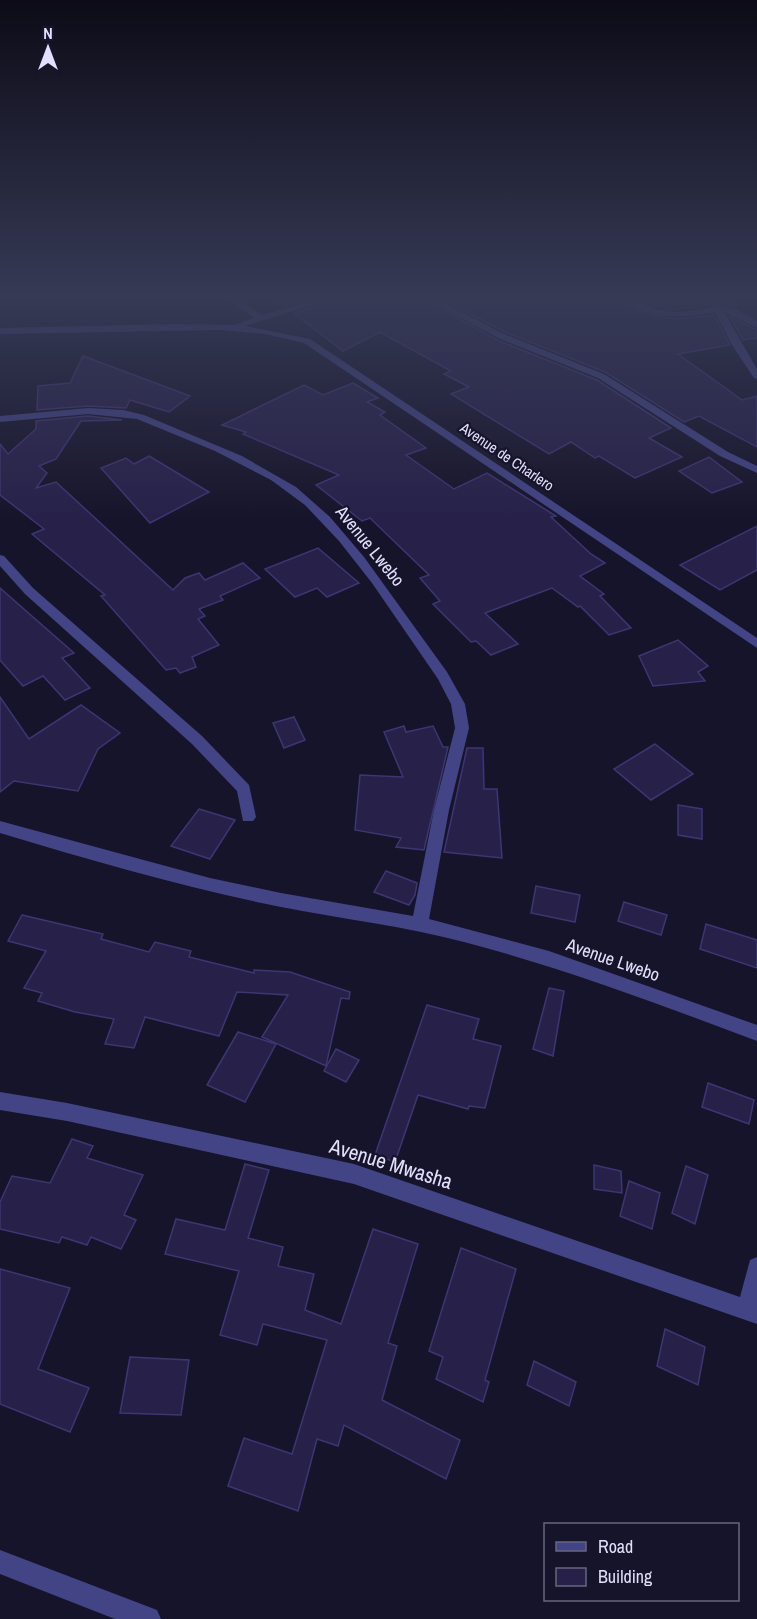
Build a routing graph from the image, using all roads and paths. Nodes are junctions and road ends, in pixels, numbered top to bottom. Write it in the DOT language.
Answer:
graph roads {
  1 [pos="353,371"];
  2 [pos="587,371"];
  3 [pos="0,419"];
  4 [pos="757,470"];
  5 [pos="0,559"];
  6 [pos="757,644"];
  7 [pos="248,817"];
  8 [pos="0,827"];
  9 [pos="420,924"];
  10 [pos="757,1033"];
  11 [pos="0,1101"];
  12 [pos="757,1267"];
  13 [pos="752,1311"];
  14 [pos="0,1562"];
  15 [pos="148,1619"];
  1 -- 6 [label="street, Avenue de Charlero"];
  2 -- 4 [label="street"];
  3 -- 9 [label="street, Avenue Lwebo"];
  5 -- 7 [label="street"];
  8 -- 9 [label="street, Avenue Lwebo"];
  9 -- 10 [label="street, Avenue Lwebo"];
  11 -- 13 [label="street, Avenue Mwasha"];
  12 -- 13 [label="street"];
  14 -- 15 [label="street"];
}
